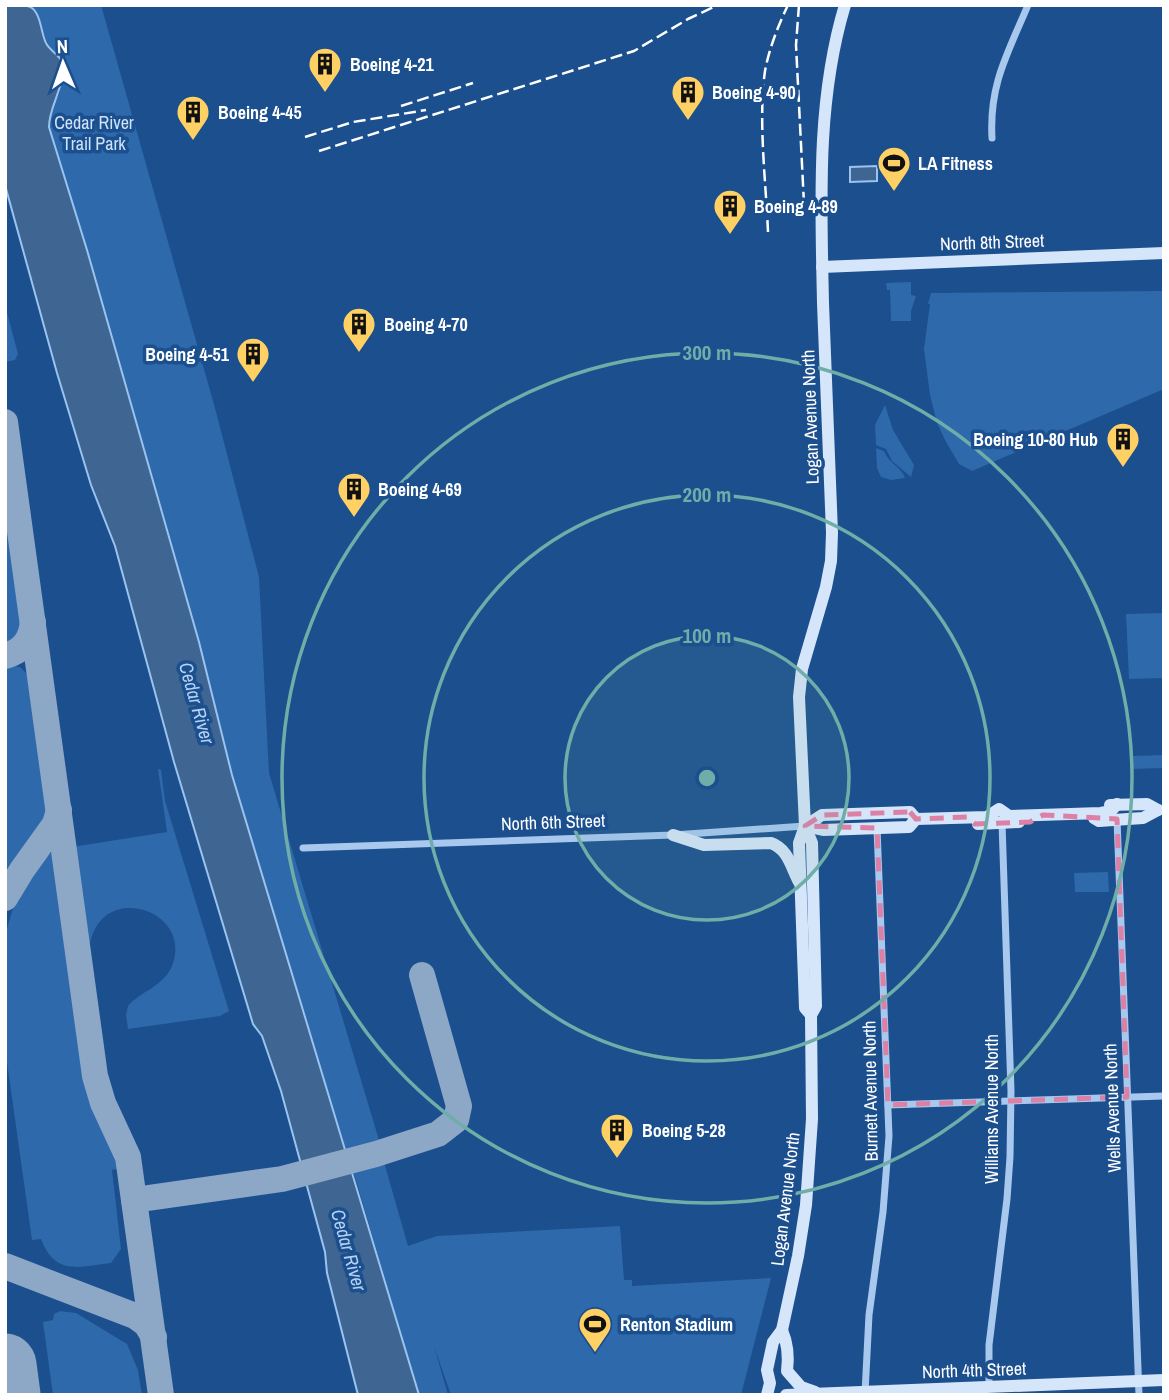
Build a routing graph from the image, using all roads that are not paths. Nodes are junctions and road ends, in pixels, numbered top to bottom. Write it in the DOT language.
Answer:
graph roads {
  1 [pos="845,5"];
  2 [pos="1028,5"];
  3 [pos="992,138"];
  4 [pos="1164,253"];
  5 [pos="822,267"];
  6 [pos="1161,810"];
  7 [pos="1088,813"];
  8 [pos="1042,815"];
  9 [pos="967,817"];
  10 [pos="916,819"];
  11 [pos="1117,819"];
  12 [pos="1002,823"];
  13 [pos="805,826"];
  14 [pos="877,828"];
  15 [pos="673,835"];
  16 [pos="303,848"];
  17 [pos="801,887"];
  18 [pos="811,1014"];
  19 [pos="1164,1096"];
  20 [pos="1127,1097"];
  21 [pos="1010,1102"];
  22 [pos="888,1105"];
  23 [pos="785,1337"];
  24 [pos="1164,1380"];
  25 [pos="1138,1388"];
  26 [pos="769,1389"];
  27 [pos="989,1391"];
  28 [pos="865,1393"];
  29 [pos="819,1394"];
  30 [pos="786,1395"];
  1 -- 5 [label="main road, Logan Avenue North"];
  2 -- 3 [label="street"];
  4 -- 5 [label="main road, North 8th Street"];
  5 -- 13 [label="main road, Logan Avenue North"];
  6 -- 7 [label="main road, North 6th Street"];
  6 -- 11 [label="main road, North 6th Street"];
  7 -- 8 [label="main road, North 6th Street"];
  7 -- 11 [label="main road, North 6th Street"];
  8 -- 9 [label="main road, North 6th Street"];
  8 -- 12 [label="main road, North 6th Street"];
  9 -- 10 [label="main road, North 6th Street"];
  9 -- 12 [label="main road, North 6th Street"];
  10 -- 13 [label="main road, North 6th Street"];
  10 -- 14 [label="main road, North 6th Street"];
  11 -- 20 [label="street, Wells Avenue North"];
  12 -- 21 [label="street, Williams Avenue North"];
  13 -- 14 [label="main road, North 6th Street"];
  13 -- 15 [label="street, North 6th Street"];
  13 -- 17 [label="main road, Logan Avenue North"];
  13 -- 18 [label="main road, Logan Avenue North"];
  14 -- 22 [label="street, Burnett Avenue North"];
  15 -- 16 [label="street, North 6th Street"];
  15 -- 17 [label="main road"];
  17 -- 18 [label="main road, Logan Avenue North"];
  18 -- 23 [label="main road, Logan Avenue North"];
  19 -- 20 [label="street"];
  20 -- 21 [label="street"];
  20 -- 25 [label="street, Wells Avenue North"];
  21 -- 22 [label="street"];
  21 -- 27 [label="street, Williams Avenue North"];
  22 -- 28 [label="street, Burnett Avenue North"];
  23 -- 26 [label="main road, Logan Avenue North"];
  23 -- 29 [label="main road"];
  24 -- 25 [label="main road, North 4th Street"];
  25 -- 27 [label="main road, North 4th Street"];
  27 -- 28 [label="main road, North 4th Street"];
  28 -- 29 [label="main road, North 4th Street"];
  29 -- 30 [label="main road, North 4th Street"];
}
